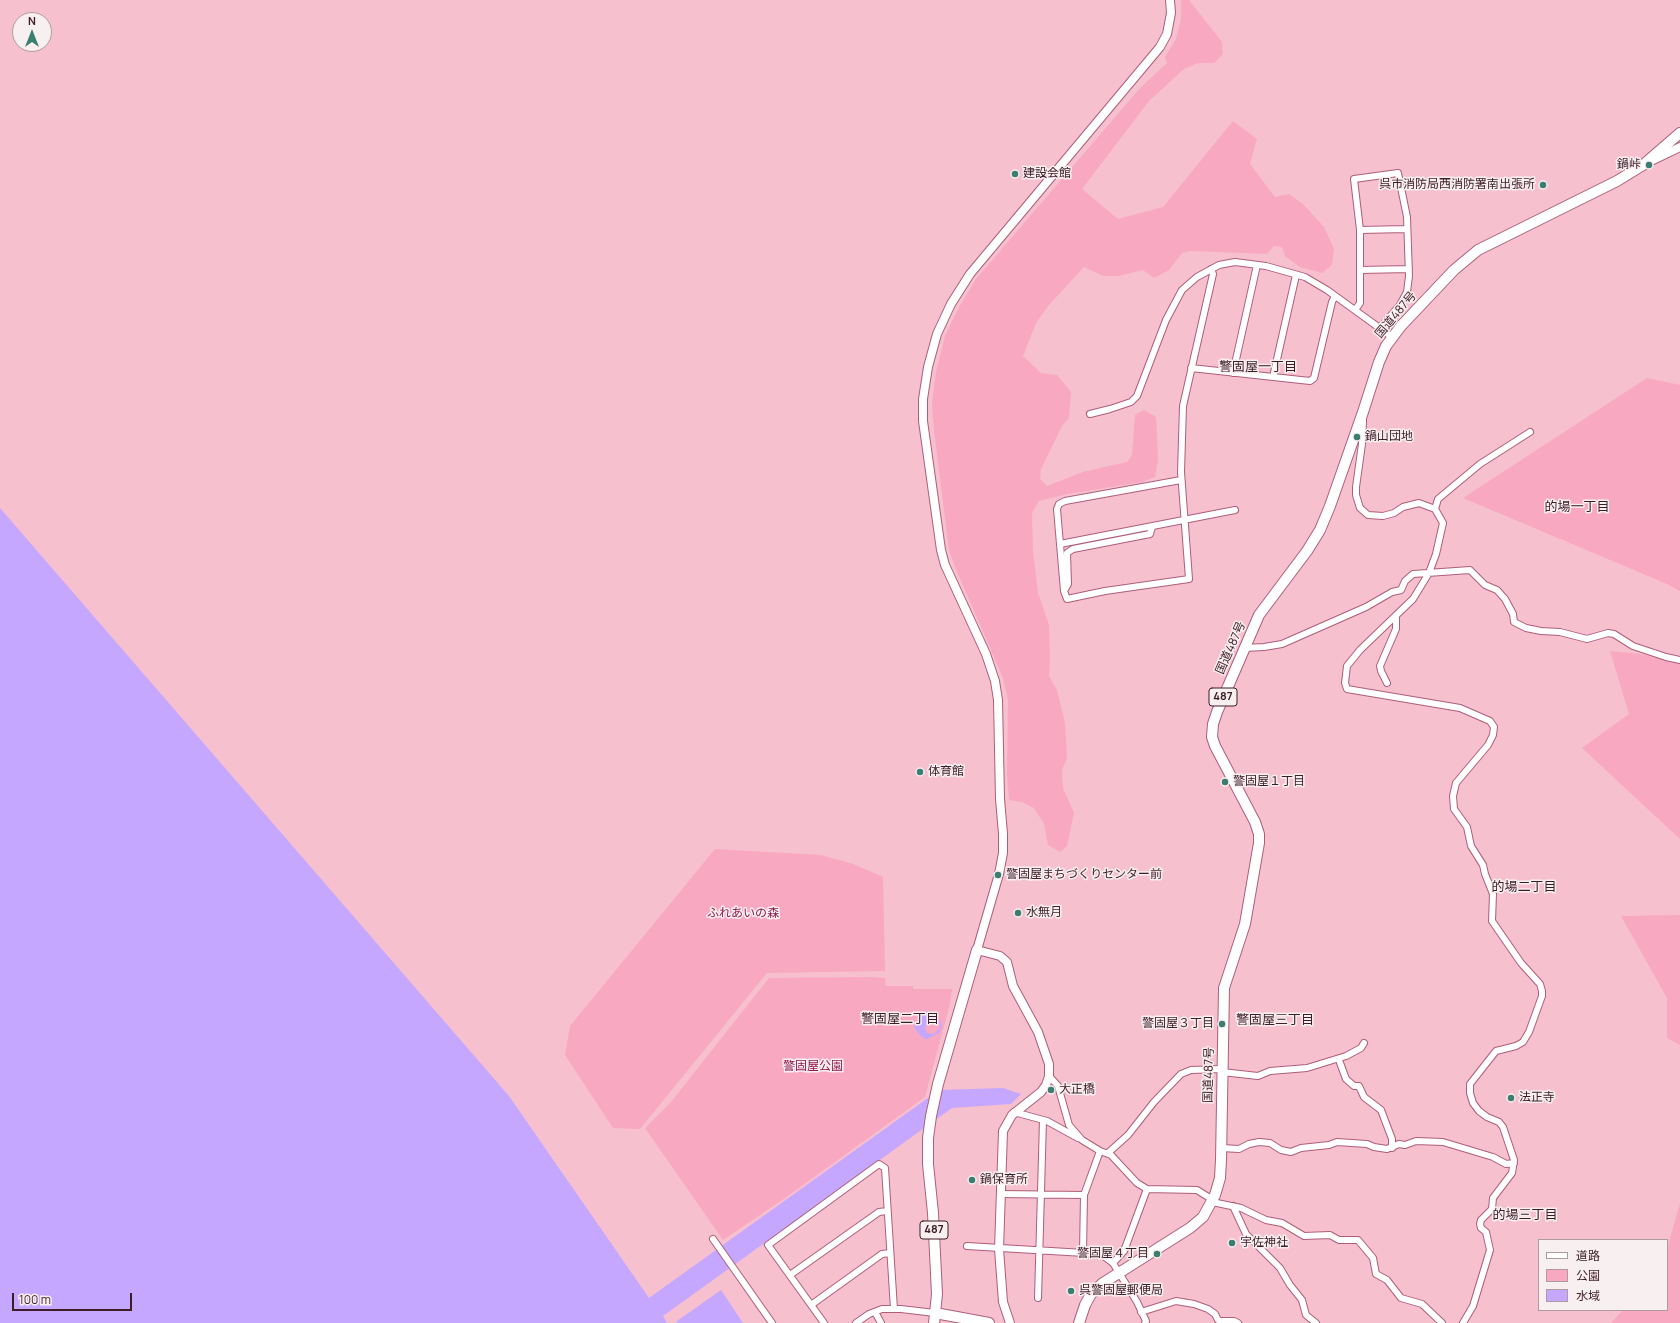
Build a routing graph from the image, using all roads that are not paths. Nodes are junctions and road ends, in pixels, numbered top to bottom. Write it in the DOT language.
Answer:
graph roads {
  1 [pos="1170,0"];
  2 [pos="1680,133"];
  3 [pos="1680,147"];
  4 [pos="1643,165"];
  5 [pos="1407,229"];
  6 [pos="1360,230"];
  7 [pos="1257,265"];
  8 [pos="1211,269"];
  9 [pos="1409,269"];
  10 [pos="1360,270"];
  11 [pos="1296,275"];
  12 [pos="1335,296"];
  13 [pos="1354,310"];
  14 [pos="1380,328"];
  15 [pos="1392,337"];
  16 [pos="1191,368"];
  17 [pos="1233,373"];
  18 [pos="1272,377"];
  19 [pos="1363,412"];
  20 [pos="1090,414"];
  21 [pos="1530,432"];
  22 [pos="1182,480"];
  23 [pos="1435,509"];
  24 [pos="1235,510"];
  25 [pos="1184,521"];
  26 [pos="1152,527"];
  27 [pos="1060,544"];
  28 [pos="1429,573"];
  29 [pos="1064,591"];
  30 [pos="1396,617"];
  31 [pos="1244,648"];
  32 [pos="1680,660"];
  33 [pos="1387,683"];
  34 [pos="977,950"];
  35 [pos="1364,1043"];
  36 [pos="1339,1060"];
  37 [pos="1222,1071"];
  38 [pos="1049,1076"];
  39 [pos="1014,1112"];
  40 [pos="1043,1120"];
  41 [pos="1082,1140"];
  42 [pos="1221,1148"];
  43 [pos="1392,1148"];
  44 [pos="1100,1151"];
  45 [pos="1108,1153"];
  46 [pos="1514,1163"];
  47 [pos="1146,1189"];
  48 [pos="1000,1194"];
  49 [pos="1042,1194"];
  50 [pos="1084,1195"];
  51 [pos="1212,1201"];
  52 [pos="1233,1206"];
  53 [pos="888,1211"];
  54 [pos="713,1239"];
  55 [pos="967,1246"];
  56 [pos="999,1249"];
  57 [pos="1040,1251"];
  58 [pos="890,1254"];
  59 [pos="1083,1254"];
  60 [pos="1114,1263"];
  61 [pos="1119,1273"];
  62 [pos="790,1275"];
  63 [pos="1038,1298"];
  64 [pos="811,1305"];
  65 [pos="894,1309"];
  66 [pos="875,1312"];
  67 [pos="1141,1312"];
  68 [pos="935,1318"];
  69 [pos="772,1323"];
  70 [pos="824,1323"];
  71 [pos="856,1323"];
  72 [pos="880,1323"];
  73 [pos="989,1323"];
  74 [pos="1010,1323"];
  75 [pos="1079,1323"];
  76 [pos="1144,1323"];
  77 [pos="1238,1323"];
  78 [pos="1316,1323"];
  79 [pos="1442,1323"];
  80 [pos="1463,1323"];
  1 -- 34 [label="street"];
  2 -- 4 [label="highway, 国道487号 / 487"];
  3 -- 4 [label="street"];
  4 -- 15 [label="highway, 国道487号 / 487"];
  5 -- 6 [label="street"];
  5 -- 6 [label="street"];
  5 -- 9 [label="street"];
  6 -- 10 [label="street"];
  7 -- 8 [label="street"];
  7 -- 11 [label="street"];
  7 -- 17 [label="street"];
  8 -- 16 [label="street"];
  8 -- 20 [label="street"];
  9 -- 10 [label="street"];
  9 -- 14 [label="street"];
  10 -- 13 [label="street"];
  11 -- 12 [label="street"];
  11 -- 18 [label="street"];
  12 -- 13 [label="street"];
  12 -- 18 [label="street"];
  13 -- 14 [label="street"];
  14 -- 15 [label="street"];
  15 -- 19 [label="highway, 国道487号 / 487"];
  16 -- 17 [label="street"];
  16 -- 22 [label="street"];
  17 -- 18 [label="street"];
  19 -- 23 [label="street"];
  19 -- 31 [label="highway, 国道487号 / 487"];
  21 -- 23 [label="street"];
  22 -- 25 [label="street"];
  22 -- 27 [label="street"];
  23 -- 28 [label="street"];
  24 -- 25 [label="street"];
  25 -- 26 [label="street"];
  25 -- 29 [label="street"];
  26 -- 27 [label="street"];
  26 -- 29 [label="street"];
  27 -- 29 [label="street"];
  28 -- 30 [label="street"];
  28 -- 31 [label="street"];
  28 -- 32 [label="street"];
  30 -- 33 [label="street"];
  30 -- 46 [label="street"];
  31 -- 37 [label="highway, 国道487号 / 487"];
  34 -- 38 [label="street"];
  34 -- 68 [label="highway, 487"];
  35 -- 36 [label="street"];
  36 -- 37 [label="street"];
  36 -- 43 [label="street"];
  37 -- 42 [label="highway, 国道487号 / 487"];
  37 -- 45 [label="street"];
  38 -- 39 [label="street"];
  38 -- 41 [label="street"];
  39 -- 40 [label="street"];
  39 -- 48 [label="street"];
  40 -- 41 [label="street"];
  40 -- 49 [label="street"];
  41 -- 44 [label="street"];
  42 -- 43 [label="street"];
  42 -- 51 [label="highway, 国道487号 / 487"];
  43 -- 46 [label="street"];
  44 -- 45 [label="street"];
  44 -- 50 [label="street"];
  45 -- 47 [label="street"];
  46 -- 80 [label="street"];
  47 -- 51 [label="street"];
  47 -- 60 [label="street"];
  48 -- 49 [label="street"];
  48 -- 56 [label="street"];
  49 -- 50 [label="street"];
  49 -- 57 [label="street"];
  50 -- 59 [label="street"];
  51 -- 52 [label="street"];
  51 -- 61 [label="highway, 国道487号 / 487"];
  52 -- 78 [label="street"];
  52 -- 79 [label="street"];
  53 -- 58 [label="street"];
  53 -- 62 [label="street"];
  53 -- 62 [label="street"];
  54 -- 69 [label="street"];
  55 -- 56 [label="street"];
  56 -- 57 [label="street"];
  56 -- 74 [label="street"];
  57 -- 59 [label="street"];
  57 -- 63 [label="street"];
  58 -- 64 [label="street"];
  58 -- 65 [label="street"];
  59 -- 60 [label="street"];
  60 -- 61 [label="street"];
  61 -- 67 [label="street"];
  61 -- 75 [label="highway, 国道487号 / 487"];
  62 -- 64 [label="street"];
  64 -- 70 [label="street"];
  65 -- 66 [label="street"];
  65 -- 68 [label="street"];
  66 -- 71 [label="street"];
  66 -- 72 [label="street"];
  67 -- 76 [label="street"];
  67 -- 77 [label="street"];
  68 -- 73 [label="highway"];
}
